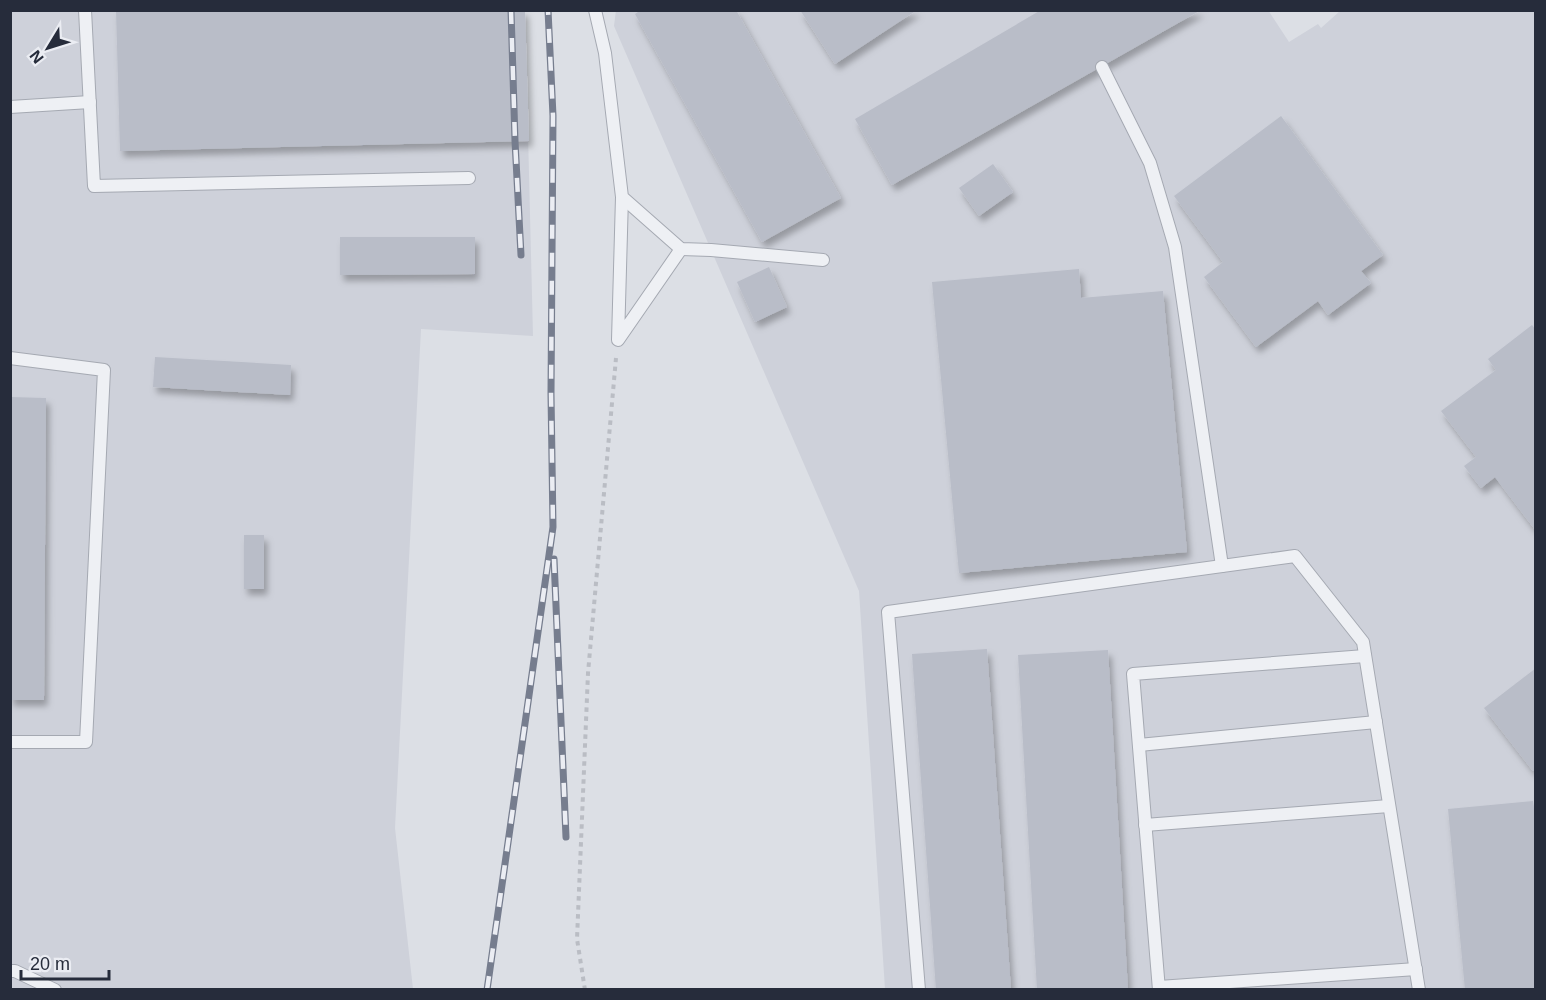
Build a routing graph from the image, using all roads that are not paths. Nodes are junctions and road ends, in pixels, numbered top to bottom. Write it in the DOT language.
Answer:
graph roads {
  1 [pos="85,10"];
  2 [pos="595,10"];
  3 [pos="1102,66"];
  4 [pos="90,102"];
  5 [pos="10,107"];
  6 [pos="469,178"];
  7 [pos="622,197"];
  8 [pos="681,249"];
  9 [pos="823,260"];
  10 [pos="10,358"];
  11 [pos="1222,566"];
  12 [pos="1365,656"];
  13 [pos="1376,722"];
  14 [pos="10,742"];
  15 [pos="1139,745"];
  16 [pos="1389,806"];
  17 [pos="1145,825"];
  18 [pos="1416,969"];
  19 [pos="10,970"];
  20 [pos="1159,988"];
  21 [pos="55,990"];
  22 [pos="919,990"];
  23 [pos="1419,990"];
  1 -- 4 [label="lane"];
  2 -- 7 [label="lane"];
  3 -- 11 [label="lane"];
  4 -- 5 [label="lane"];
  4 -- 6 [label="lane"];
  7 -- 8 [label="lane"];
  7 -- 8 [label="lane"];
  8 -- 9 [label="lane"];
  10 -- 14 [label="lane"];
  11 -- 12 [label="lane"];
  11 -- 22 [label="lane"];
  12 -- 13 [label="lane"];
  12 -- 15 [label="lane"];
  13 -- 15 [label="lane"];
  13 -- 16 [label="lane"];
  15 -- 17 [label="lane"];
  16 -- 17 [label="lane"];
  16 -- 18 [label="lane"];
  17 -- 20 [label="lane"];
  18 -- 20 [label="lane"];
  18 -- 23 [label="lane"];
  19 -- 21 [label="lane"];
}
